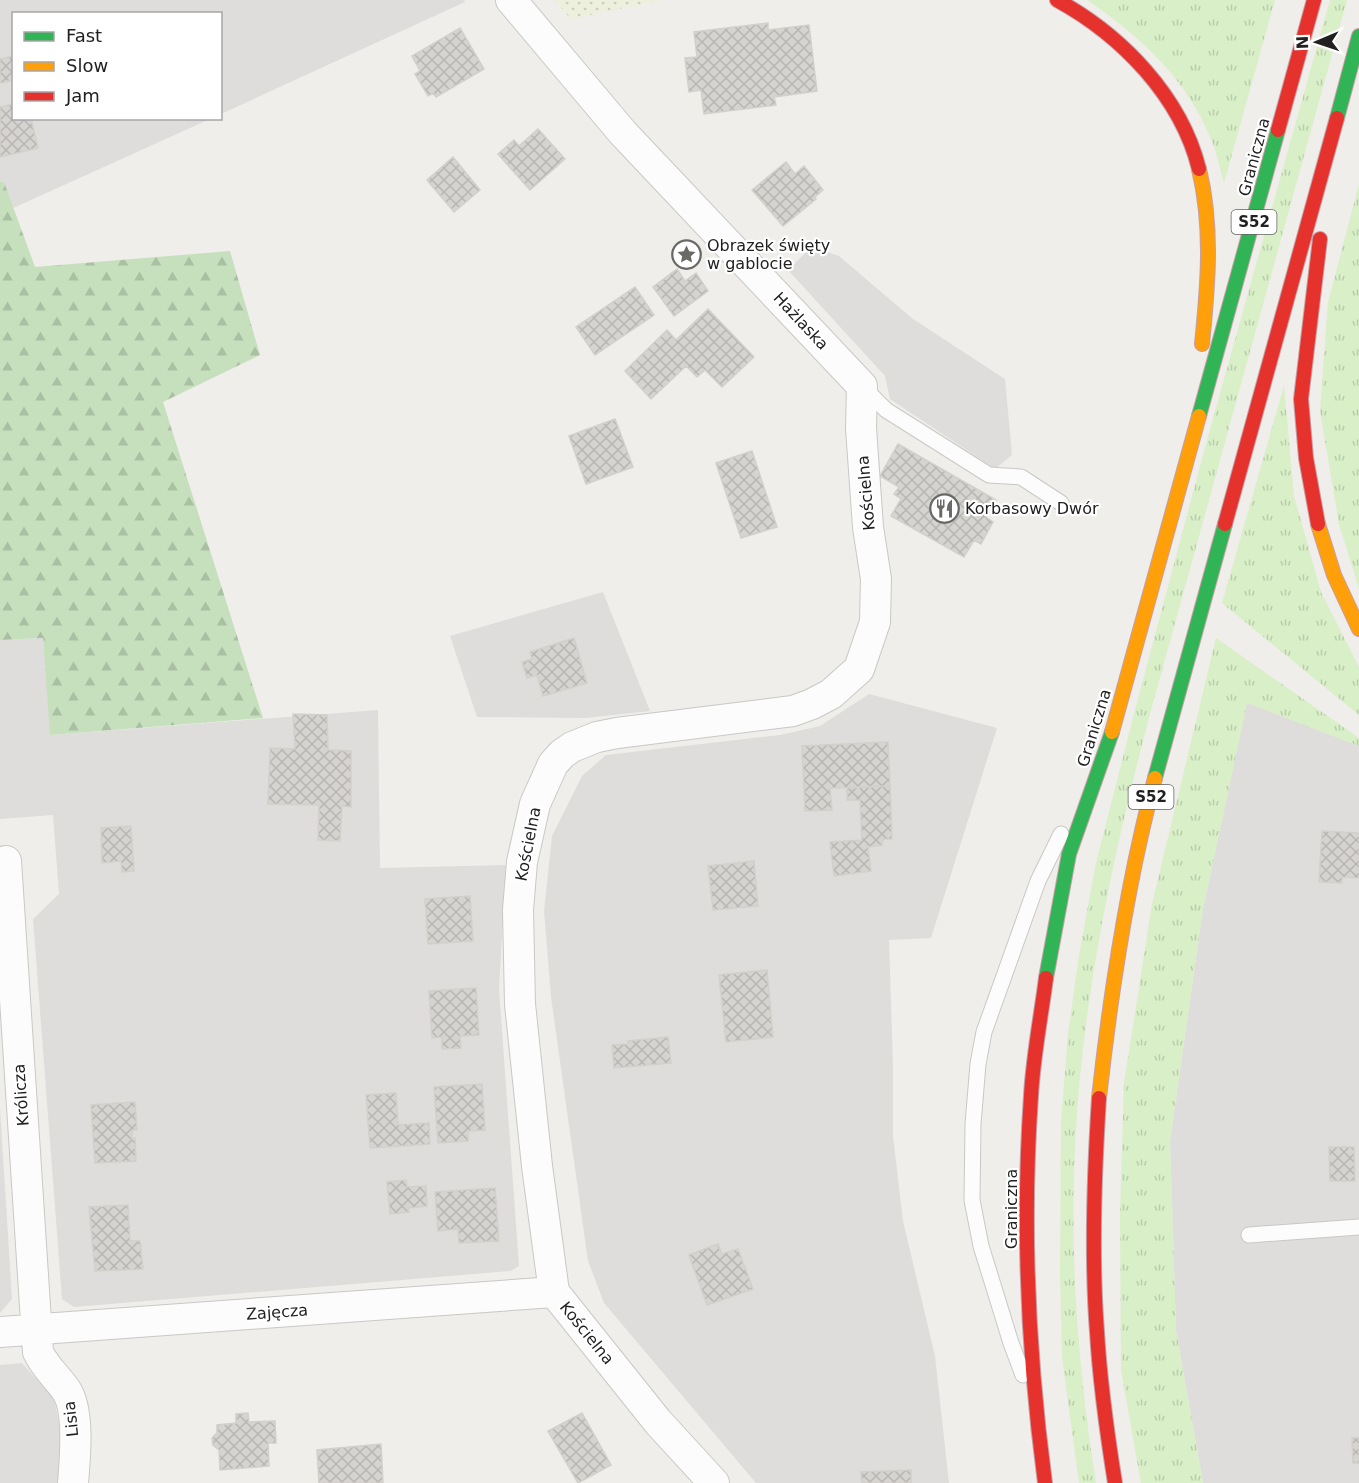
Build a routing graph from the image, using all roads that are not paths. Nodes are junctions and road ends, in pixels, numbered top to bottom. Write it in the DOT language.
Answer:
graph roads {
  1 [pos="511,0"];
  2 [pos="1057,0"];
  3 [pos="1314,0"];
  4 [pos="1359,36"];
  5 [pos="1334,129"];
  6 [pos="862,386"];
  7 [pos="1190,442"];
  8 [pos="1061,503"];
  9 [pos="1359,628"];
  10 [pos="1110,738"];
  11 [pos="6,861"];
  12 [pos="1359,1227"];
  13 [pos="1249,1235"];
  14 [pos="554,1292"];
  15 [pos="36,1330"];
  16 [pos="0,1332"];
  17 [pos="1035,1406"];
  18 [pos="1044,1481"];
  19 [pos="73,1483"];
  20 [pos="714,1483"];
  21 [pos="1115,1483"];
  1 -- 6 [label="street, Hażlaska"];
  2 -- 7 [label="highway"];
  3 -- 7 [label="highway, Graniczna / S52"];
  4 -- 5 [label="highway, S52"];
  5 -- 9 [label="highway"];
  5 -- 21 [label="highway, S52"];
  6 -- 8 [label="lane, Hażlaska"];
  6 -- 14 [label="street, Kościelna"];
  7 -- 10 [label="highway, Graniczna / S52"];
  10 -- 17 [label="highway, Graniczna / S52"];
  10 -- 17 [label="lane"];
  11 -- 15 [label="street, Królicza"];
  12 -- 13 [label="lane"];
  14 -- 15 [label="street, Zajęcza"];
  14 -- 20 [label="street, Kościelna"];
  15 -- 16 [label="street, Zajęcza"];
  15 -- 19 [label="street, Lisia"];
  17 -- 18 [label="highway, Graniczna / S52"];
}
